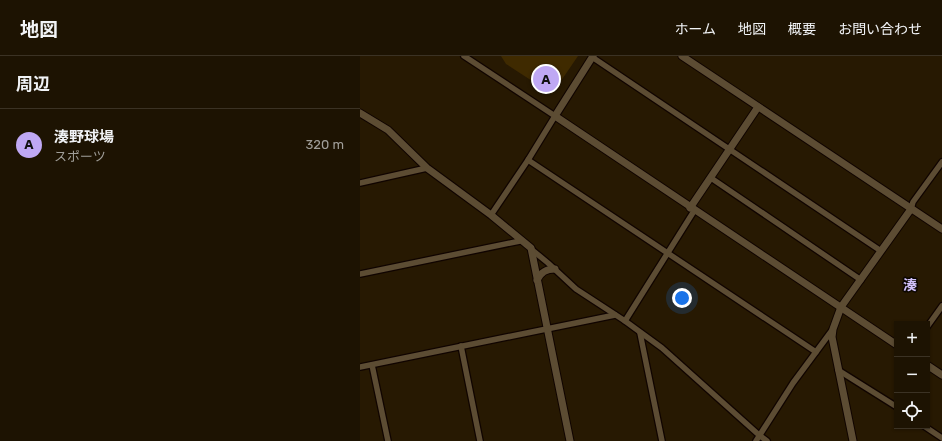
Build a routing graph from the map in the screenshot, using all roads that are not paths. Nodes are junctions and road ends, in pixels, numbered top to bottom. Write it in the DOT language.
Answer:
graph roads {
  1 [pos="464,56"];
  2 [pos="682,56"];
  3 [pos="593,57"];
  4 [pos="758,107"];
  5 [pos="360,113"];
  6 [pos="554,116"];
  7 [pos="730,149"];
  8 [pos="528,160"];
  9 [pos="942,162"];
  10 [pos="427,168"];
  11 [pos="710,178"];
  12 [pos="360,183"];
  13 [pos="911,209"];
  14 [pos="692,210"];
  15 [pos="491,215"];
  16 [pos="942,229"];
  17 [pos="520,241"];
  18 [pos="531,248"];
  19 [pos="882,251"];
  20 [pos="669,253"];
  21 [pos="555,269"];
  22 [pos="360,274"];
  23 [pos="537,280"];
  24 [pos="860,280"];
  25 [pos="942,306"];
  26 [pos="841,307"];
  27 [pos="615,315"];
  28 [pos="625,321"];
  29 [pos="930,323"];
  30 [pos="547,329"];
  31 [pos="833,329"];
  32 [pos="640,333"];
  33 [pos="894,343"];
  34 [pos="460,346"];
  35 [pos="816,352"];
  36 [pos="372,364"];
  37 [pos="360,367"];
  38 [pos="930,367"];
  39 [pos="838,370"];
  40 [pos="942,375"];
  41 [pos="894,405"];
  42 [pos="928,429"];
  43 [pos="758,438"];
  44 [pos="942,438"];
  45 [pos="388,441"];
  46 [pos="480,441"];
  47 [pos="570,441"];
  48 [pos="662,441"];
  49 [pos="767,441"];
  50 [pos="852,441"];
  1 -- 6 [label="street"];
  2 -- 4 [label="street"];
  3 -- 6 [label="street"];
  3 -- 7 [label="street"];
  4 -- 7 [label="street"];
  4 -- 13 [label="street"];
  5 -- 10 [label="street"];
  6 -- 8 [label="street"];
  6 -- 14 [label="street"];
  7 -- 11 [label="street"];
  7 -- 19 [label="street"];
  8 -- 15 [label="street"];
  8 -- 20 [label="street"];
  9 -- 13 [label="street"];
  10 -- 12 [label="street"];
  10 -- 15 [label="street"];
  11 -- 14 [label="street"];
  11 -- 24 [label="street"];
  13 -- 16 [label="street"];
  13 -- 19 [label="street"];
  14 -- 20 [label="street"];
  14 -- 26 [label="street"];
  15 -- 17 [label="street"];
  17 -- 18 [label="street"];
  17 -- 22 [label="street"];
  18 -- 21 [label="street"];
  18 -- 23 [label="street"];
  19 -- 24 [label="street"];
  20 -- 28 [label="street"];
  20 -- 35 [label="street"];
  21 -- 23 [label="street"];
  21 -- 27 [label="street"];
  23 -- 30 [label="street"];
  24 -- 26 [label="street"];
  25 -- 29 [label="street"];
  26 -- 31 [label="street"];
  26 -- 33 [label="street"];
  27 -- 28 [label="street"];
  27 -- 30 [label="street"];
  28 -- 32 [label="street"];
  30 -- 34 [label="street"];
  30 -- 47 [label="street"];
  31 -- 35 [label="street"];
  31 -- 39 [label="street"];
  32 -- 43 [label="street"];
  32 -- 48 [label="street"];
  34 -- 36 [label="street"];
  34 -- 46 [label="street"];
  35 -- 43 [label="street"];
  36 -- 37 [label="street"];
  36 -- 45 [label="street"];
  38 -- 40 [label="street"];
  39 -- 41 [label="street"];
  39 -- 50 [label="street"];
  42 -- 44 [label="street"];
  43 -- 49 [label="street"];
}
